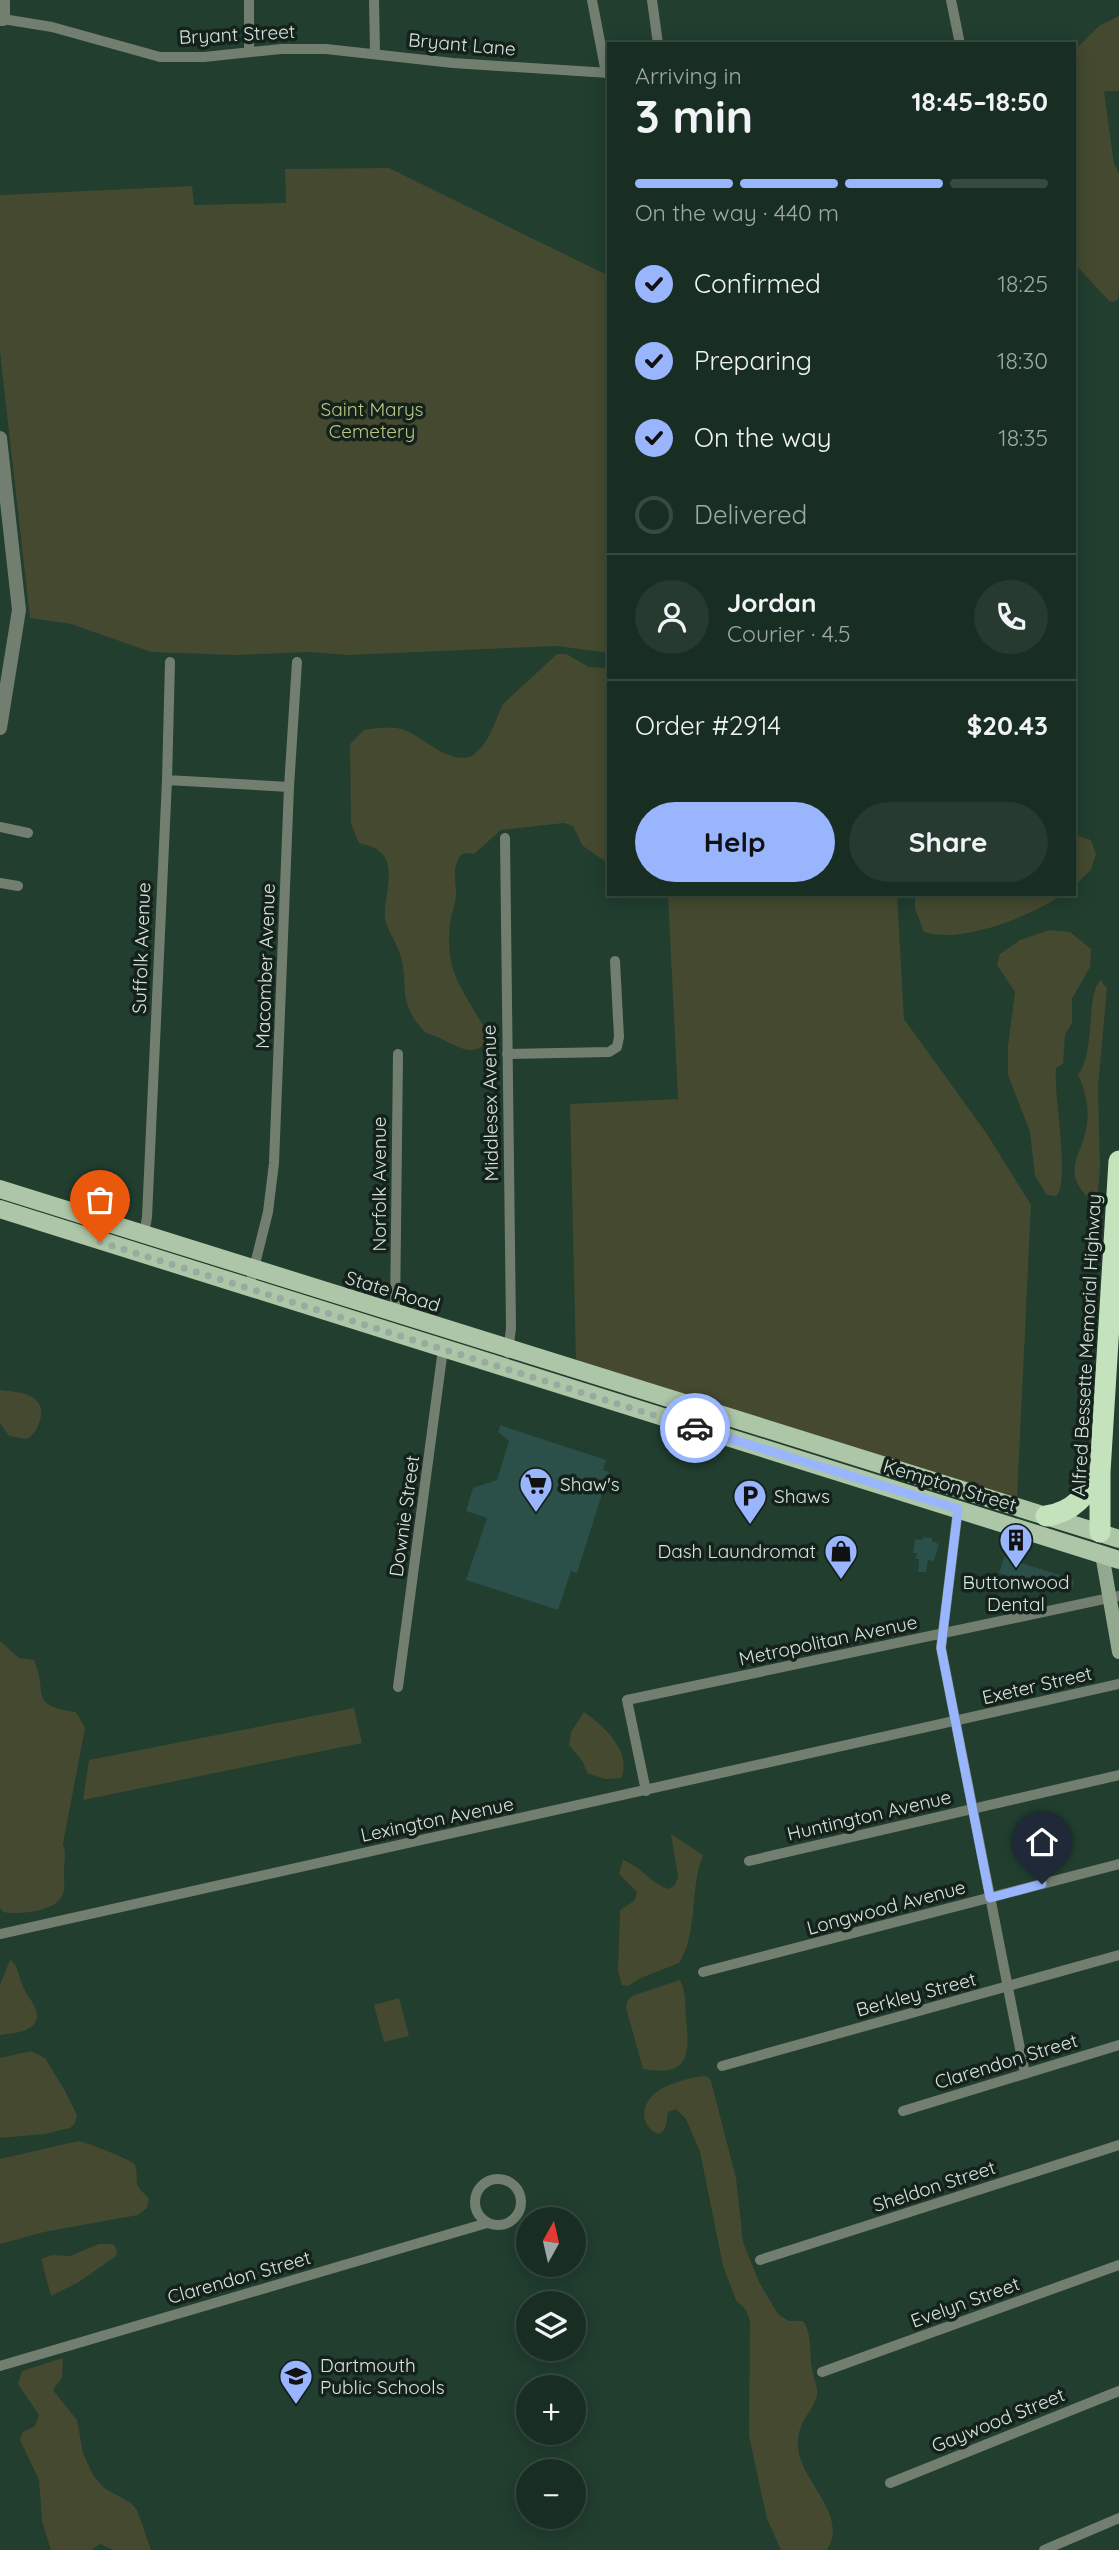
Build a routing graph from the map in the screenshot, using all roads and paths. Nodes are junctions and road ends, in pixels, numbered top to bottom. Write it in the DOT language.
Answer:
graph roads {
  1 [pos="4,0"];
  2 [pos="249,0"];
  3 [pos="373,0"];
  4 [pos="593,0"];
  5 [pos="652,0"];
  6 [pos="951,0"];
  7 [pos="1,19"];
  8 [pos="658,42"];
  9 [pos="960,42"];
  10 [pos="313,49"];
  11 [pos="249,52"];
  12 [pos="375,52"];
  13 [pos="607,68"];
  14 [pos="607,73"];
  15 [pos="0,438"];
  16 [pos="170,662"];
  17 [pos="298,662"];
  18 [pos="0,728"];
  19 [pos="167,780"];
  20 [pos="289,787"];
  21 [pos="0,827"];
  22 [pos="28,833"];
  23 [pos="505,838"];
  24 [pos="0,883"];
  25 [pos="18,886"];
  26 [pos="615,961"];
  27 [pos="398,1054"];
  28 [pos="507,1054"];
  29 [pos="1119,1161"];
  30 [pos="0,1189"];
  31 [pos="0,1209"];
  32 [pos="144,1235"];
  33 [pos="254,1270"];
  34 [pos="249,1288"];
  35 [pos="395,1314"];
  36 [pos="443,1349"];
  37 [pos="508,1350"];
  38 [pos="504,1368"];
  39 [pos="774,1432"];
  40 [pos="768,1451"];
  41 [pos="1100,1472"];
  42 [pos="958,1509"];
  43 [pos="1046,1516"];
  44 [pos="1109,1535"];
  45 [pos="1110,1557"];
  46 [pos="1113,1597"];
  47 [pos="943,1634"];
  48 [pos="1119,1651"];
  49 [pos="1119,1684"];
  50 [pos="398,1687"];
  51 [pos="955,1721"];
  52 [pos="881,1739"];
  53 [pos="1119,1775"];
  54 [pos="646,1791"];
  55 [pos="974,1809"];
  56 [pos="749,1861"];
  57 [pos="1119,1864"];
  58 [pos="990,1898"];
  59 [pos="0,1934"];
  60 [pos="1119,1955"];
  61 [pos="703,1972"];
  62 [pos="1009,1986"];
  63 [pos="1119,2045"];
  64 [pos="722,2066"];
  65 [pos="1025,2074"];
  66 [pos="903,2111"];
  67 [pos="1119,2145"];
  68 [pos="488,2223"];
  69 [pos="760,2260"];
  70 [pos="1119,2265"];
  71 [pos="0,2366"];
  72 [pos="822,2372"];
  73 [pos="1119,2391"];
  74 [pos="890,2483"];
  75 [pos="1119,2518"];
  76 [pos="1044,2550"];
  1 -- 7 [label="street"];
  2 -- 11 [label="street"];
  3 -- 12 [label="street"];
  4 -- 13 [label="street"];
  5 -- 8 [label="street"];
  6 -- 9 [label="street"];
  7 -- 11 [label="street, Bryant Street"];
  10 -- 11 [label="street, Bryant Street"];
  10 -- 12 [label="street, Bryant Lane"];
  12 -- 14 [label="street, Bryant Lane"];
  15 -- 18 [label="street"];
  16 -- 19 [label="street, Suffolk Avenue"];
  17 -- 20 [label="street, Macomber Avenue"];
  19 -- 20 [label="street"];
  19 -- 32 [label="street, Suffolk Avenue"];
  20 -- 33 [label="street, Macomber Avenue"];
  21 -- 22 [label="street"];
  23 -- 28 [label="street, Middlesex Avenue"];
  24 -- 25 [label="street"];
  26 -- 28 [label="street"];
  27 -- 35 [label="street, Norfolk Avenue"];
  28 -- 37 [label="street, Middlesex Avenue"];
  29 -- 41 [label="highway, Alfred Bessette Memorial Highway"];
  30 -- 32 [label="main road, State Road"];
  31 -- 34 [label="main road, State Road"];
  32 -- 33 [label="main road, State Road"];
  33 -- 34 [label="street, Macomber Avenue"];
  33 -- 35 [label="main road, State Road"];
  34 -- 36 [label="main road, State Road"];
  35 -- 37 [label="main road, State Road"];
  36 -- 38 [label="main road, State Road"];
  36 -- 50 [label="street, Downie Street"];
  37 -- 38 [label="street, Middlesex Avenue"];
  37 -- 39 [label="main road, State Road"];
  38 -- 40 [label="main road, State Road"];
  39 -- 40 [label="main road"];
  39 -- 43 [label="main road, Kempton Street"];
  40 -- 42 [label="main road, Kempton Street"];
  41 -- 43 [label="highway"];
  41 -- 44 [label="highway, Alfred Bessette Memorial Highway"];
  42 -- 45 [label="main road, Kempton Street"];
  42 -- 47 [label="street"];
  43 -- 44 [label="main road, Kempton Street"];
  44 -- 45 [label="main road"];
  45 -- 46 [label="main road"];
  46 -- 47 [label="street, Metropolitan Avenue"];
  46 -- 48 [label="main road"];
  47 -- 51 [label="street"];
  47 -- 54 [label="street, Metropolitan Avenue"];
  49 -- 51 [label="street, Exeter Street"];
  51 -- 52 [label="street, Exeter Street"];
  51 -- 55 [label="street"];
  52 -- 54 [label="street, Lexington Avenue"];
  53 -- 55 [label="street, Huntington Avenue"];
  54 -- 59 [label="street, Lexington Avenue"];
  55 -- 56 [label="street, Huntington Avenue"];
  55 -- 58 [label="street"];
  57 -- 58 [label="street, Longwood Avenue"];
  58 -- 61 [label="street, Longwood Avenue"];
  58 -- 62 [label="street"];
  60 -- 62 [label="street, Berkley Street"];
  62 -- 64 [label="street, Berkley Street"];
  62 -- 65 [label="street"];
  63 -- 65 [label="street, Clarendon Street"];
  65 -- 66 [label="street, Clarendon Street"];
  67 -- 69 [label="street, Sheldon Street"];
  68 -- 68 [label="street, Clarendon Street"];
  68 -- 71 [label="street, Clarendon Street"];
  70 -- 72 [label="street, Evelyn Street"];
  73 -- 74 [label="street, Gaywood Street"];
  75 -- 76 [label="street"];
}
